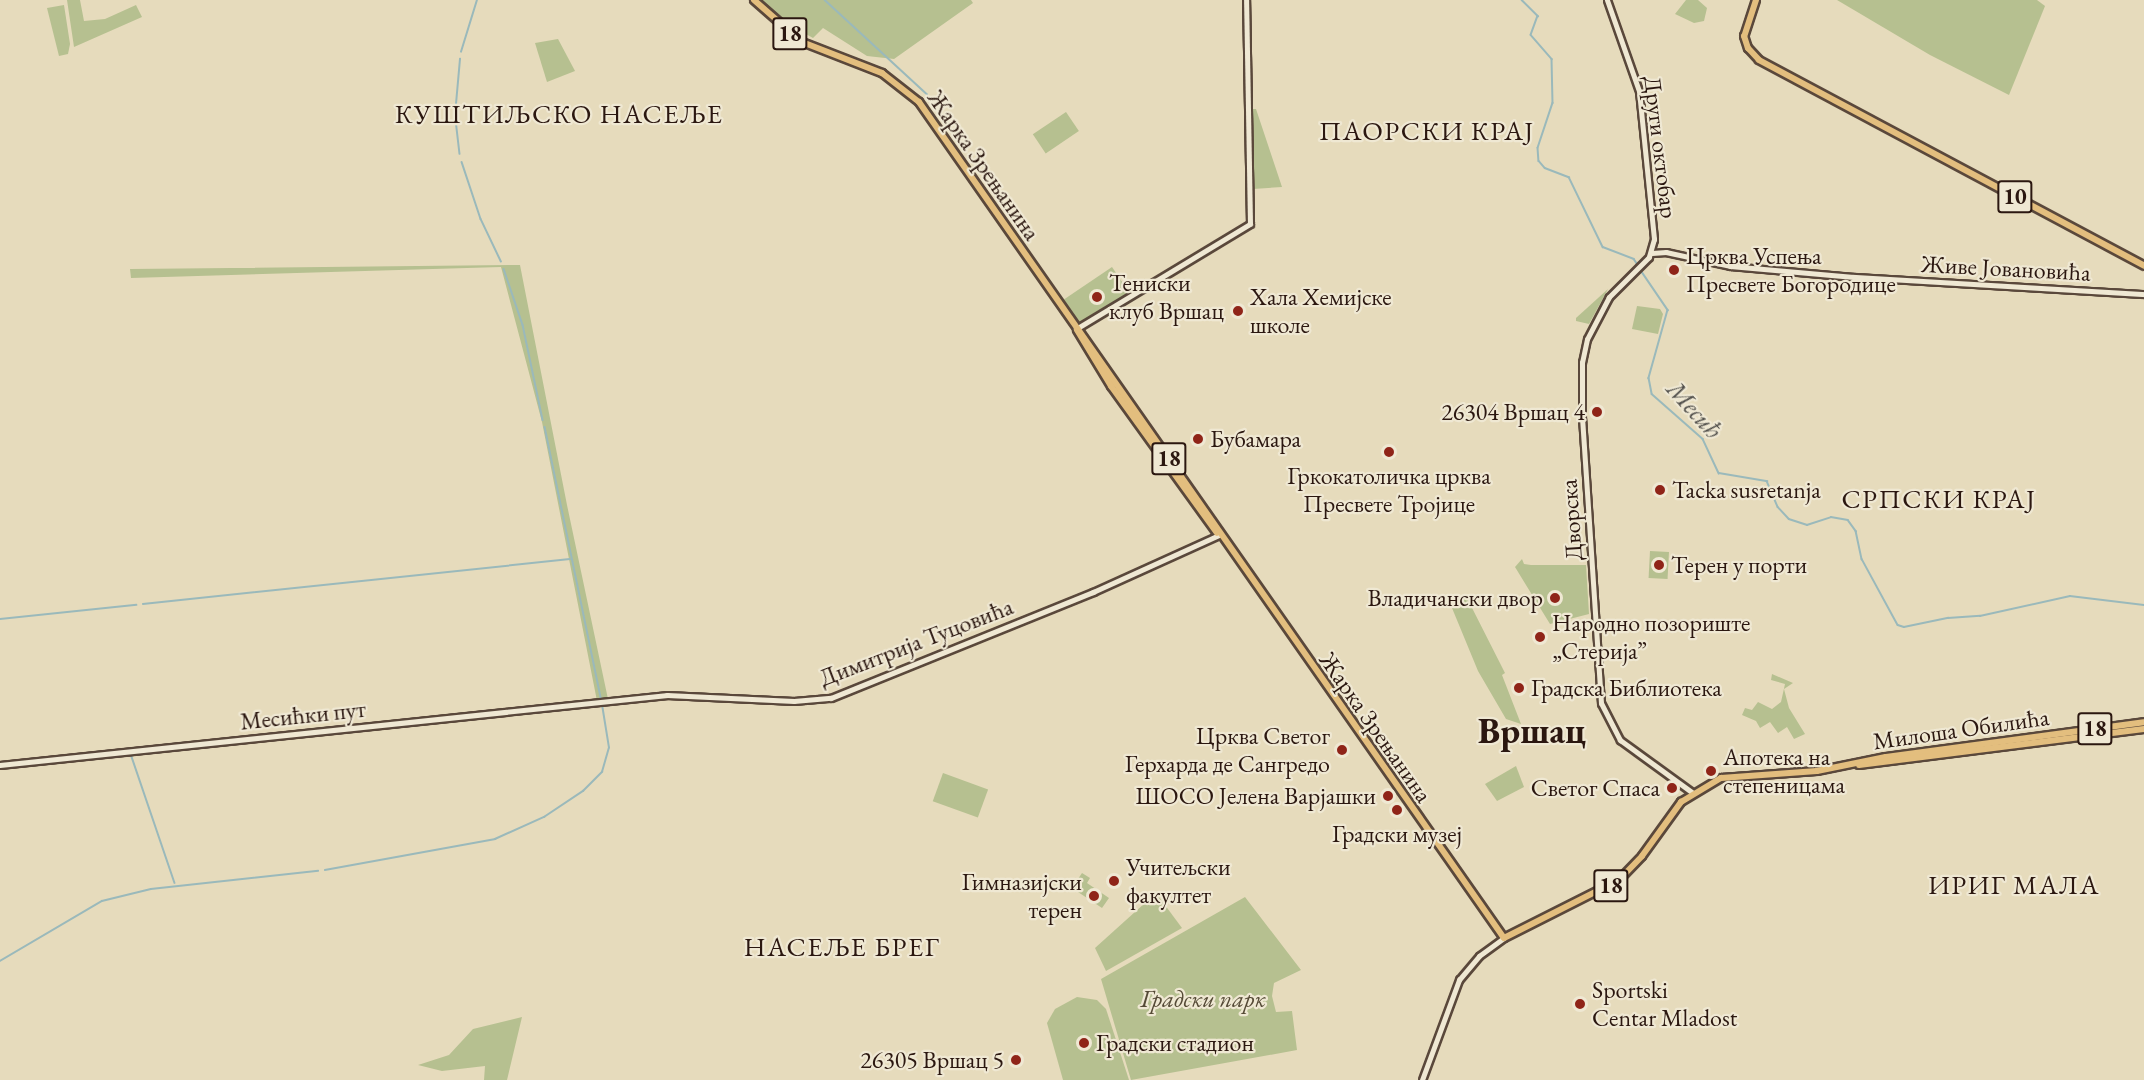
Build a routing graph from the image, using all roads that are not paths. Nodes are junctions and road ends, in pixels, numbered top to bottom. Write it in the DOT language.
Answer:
graph roads {
  1 [pos="754,0"];
  2 [pos="1246,0"];
  3 [pos="1607,0"];
  4 [pos="1756,0"];
  5 [pos="1652,253"];
  6 [pos="2144,266"];
  7 [pos="1636,268"];
  8 [pos="2144,294"];
  9 [pos="1076,329"];
  10 [pos="1220,535"];
  11 [pos="609,700"];
  12 [pos="2144,722"];
  13 [pos="2144,729"];
  14 [pos="1856,764"];
  15 [pos="0,765"];
  16 [pos="1693,793"];
  17 [pos="1504,938"];
  18 [pos="1422,1080"];
  1 -- 9 [label="main road, Жарка Зрењанина / 18"];
  2 -- 9 [label="street"];
  3 -- 5 [label="main road, Други октобар"];
  4 -- 6 [label="main road, 10"];
  5 -- 7 [label="main road, Други октобар"];
  5 -- 8 [label="street, Живе Јовановића"];
  7 -- 16 [label="main road, Дворска"];
  9 -- 10 [label="main road, Жарка Зрењанина / 18"];
  10 -- 11 [label="street, Димитрија Туцовића"];
  10 -- 17 [label="main road, Жарка Зрењанина / 18"];
  11 -- 15 [label="street, Месићки пут"];
  12 -- 14 [label="main road, Милоша Обилића / 18"];
  13 -- 14 [label="main road, Милоша Обилића / 18"];
  14 -- 16 [label="main road, Милоша Обилића / 18"];
  16 -- 17 [label="main road, 18"];
  17 -- 18 [label="street"];
}
